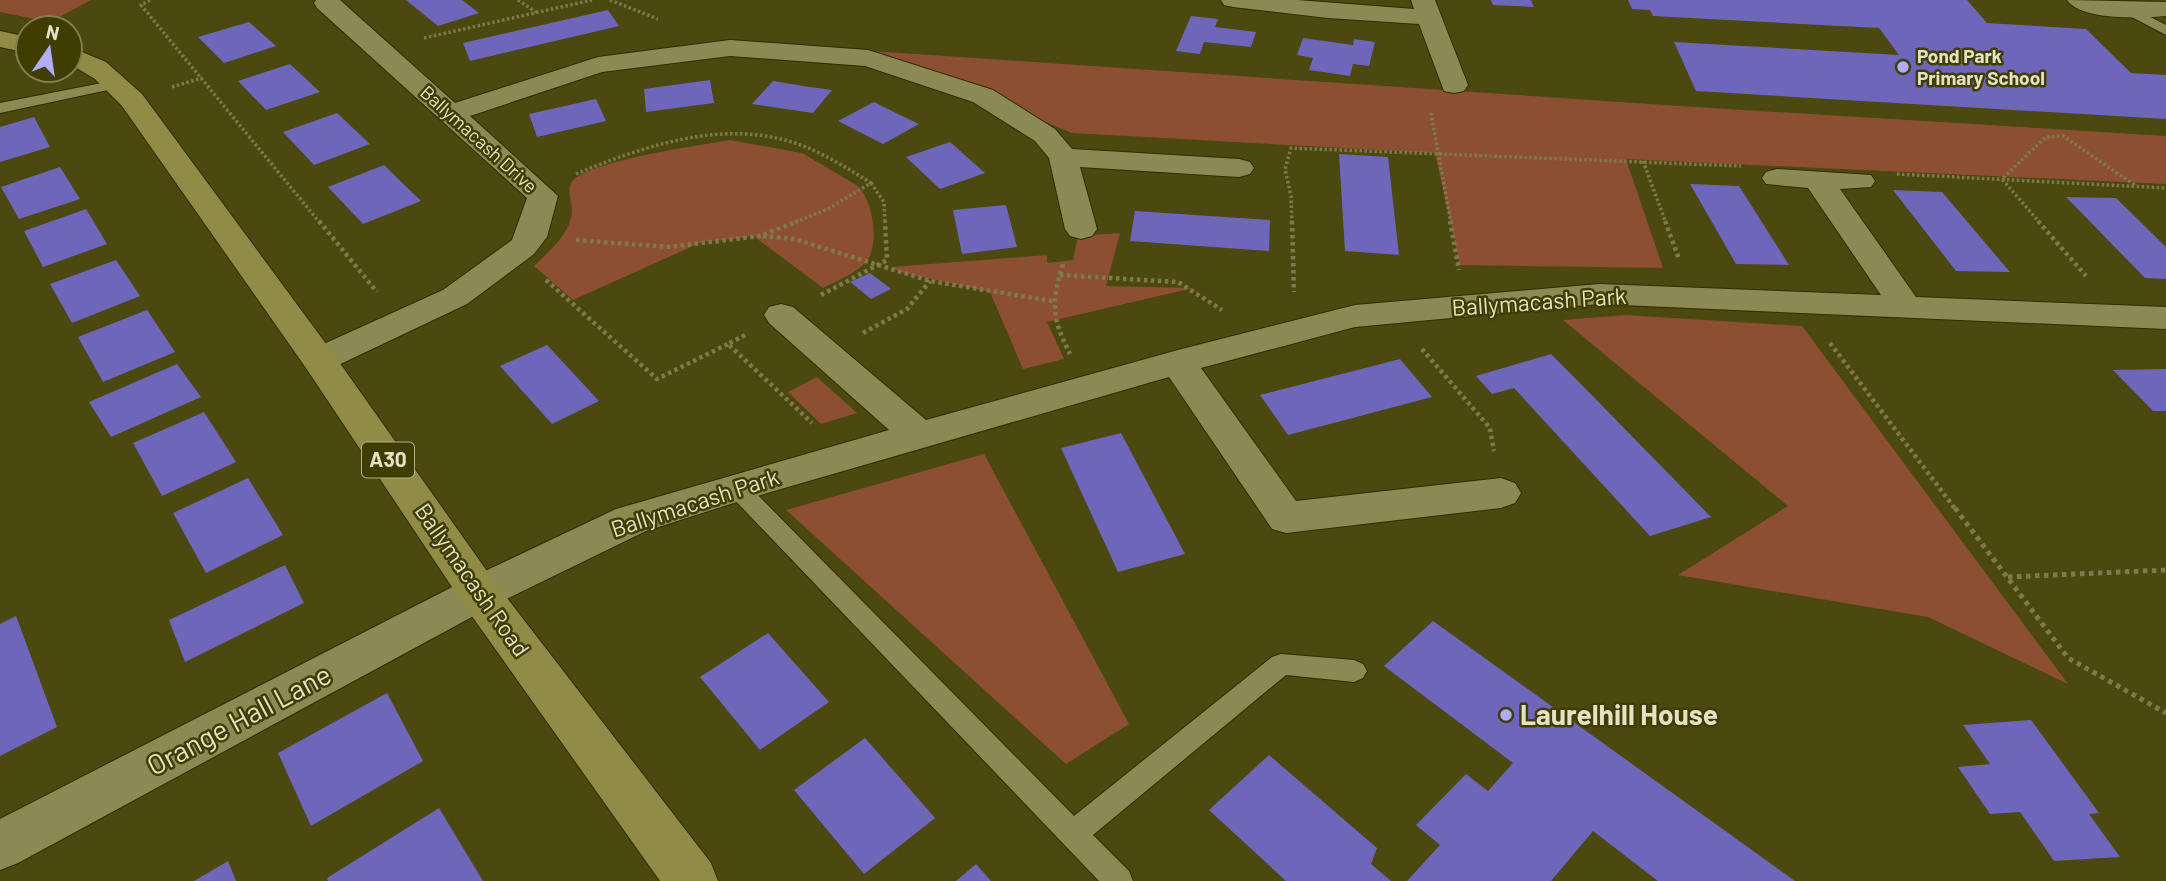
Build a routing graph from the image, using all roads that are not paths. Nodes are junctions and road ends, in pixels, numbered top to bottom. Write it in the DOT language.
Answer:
graph roads {
  1 [pos="328,0"];
  2 [pos="1233,0"];
  3 [pos="2079,0"];
  4 [pos="1427,9"];
  5 [pos="2166,9"];
  6 [pos="2132,11"];
  7 [pos="2166,31"];
  8 [pos="84,60"];
  9 [pos="117,84"];
  10 [pos="1454,85"];
  11 [pos="0,108"];
  12 [pos="450,114"];
  13 [pos="1063,157"];
  14 [pos="1238,168"];
  15 [pos="1777,178"];
  16 [pos="1818,180"];
  17 [pos="1860,181"];
  18 [pos="1081,229"];
  19 [pos="1907,308"];
  20 [pos="781,315"];
  21 [pos="2166,318"];
  22 [pos="319,360"];
  23 [pos="1178,362"];
  24 [pos="919,435"];
  25 [pos="736,487"];
  26 [pos="1501,493"];
  27 [pos="479,593"];
  28 [pos="1354,671"];
  29 [pos="1073,834"];
  30 [pos="0,846"];
  31 [pos="692,881"];
  32 [pos="1119,881"];
  1 -- 12 [label="street, Ballymacash Drive"];
  2 -- 4 [label="street"];
  3 -- 6 [label="street"];
  4 -- 10 [label="street"];
  5 -- 6 [label="street"];
  6 -- 7 [label="lane"];
  8 -- 9 [label="main road, Ballymacash Road / A30"];
  9 -- 11 [label="lane"];
  9 -- 22 [label="main road, Ballymacash Road / A30"];
  12 -- 13 [label="street"];
  12 -- 22 [label="street, Ballymacash Drive"];
  13 -- 14 [label="street"];
  13 -- 18 [label="street"];
  15 -- 16 [label="street"];
  16 -- 17 [label="street"];
  16 -- 19 [label="street"];
  19 -- 21 [label="street, Ballymacash Park"];
  19 -- 23 [label="street, Ballymacash Park"];
  20 -- 24 [label="street"];
  22 -- 27 [label="main road, Ballymacash Road / A30"];
  23 -- 24 [label="street, Ballymacash Park"];
  23 -- 26 [label="street"];
  24 -- 25 [label="street, Ballymacash Park"];
  25 -- 27 [label="street, Ballymacash Park"];
  25 -- 29 [label="lane"];
  27 -- 30 [label="street, Orange Hall Lane"];
  27 -- 31 [label="main road, Ballymacash Road / A30"];
  28 -- 29 [label="lane"];
  29 -- 32 [label="lane"];
}
